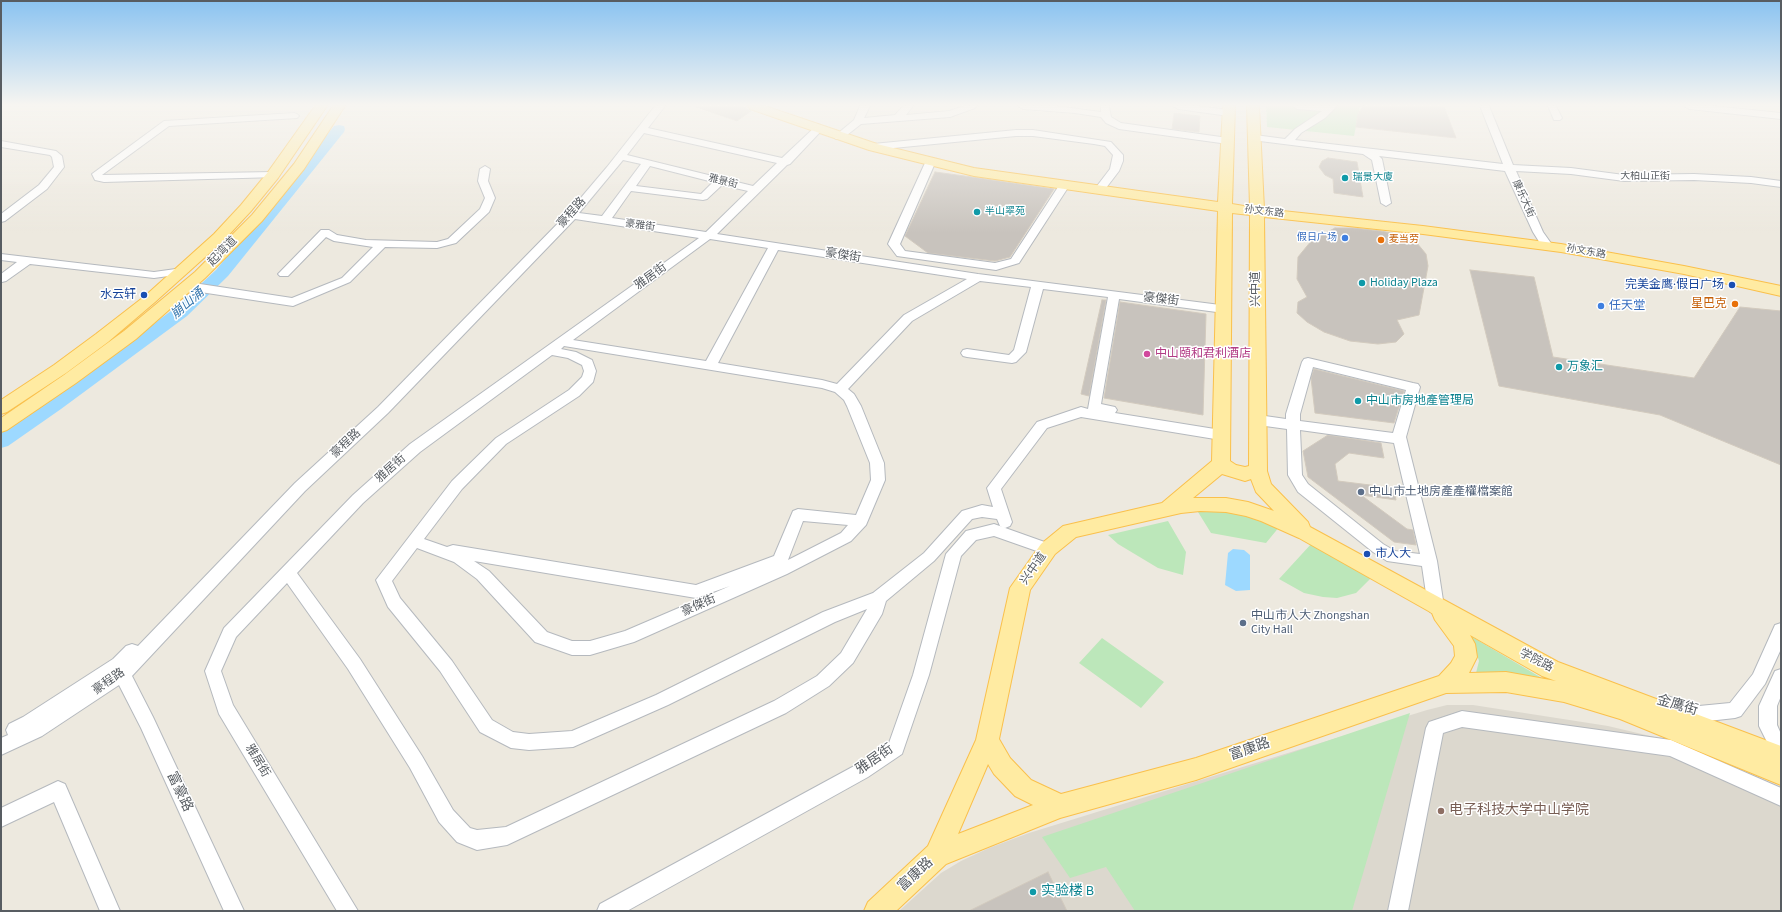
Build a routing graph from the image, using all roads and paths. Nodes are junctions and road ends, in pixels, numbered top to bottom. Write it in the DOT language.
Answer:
graph roads {
  1 [pos="27,149"];
  2 [pos="131,149"];
  3 [pos="291,149"];
  4 [pos="311,149"];
  5 [pos="618,149"];
  6 [pos="627,149"];
  7 [pos="727,149"];
  8 [pos="799,149"];
  9 [pos="887,149"];
  10 [pos="890,149"];
  11 [pos="1112,149"];
  12 [pos="1228,149"];
  13 [pos="1255,149"];
  14 [pos="1345,149"];
  15 [pos="1501,149"];
  16 [pos="1366,151"];
  17 [pos="621,156"];
  18 [pos="648,162"];
  19 [pos="786,162"];
  20 [pos="930,163"];
  21 [pos="1509,168"];
  22 [pos="485,169"];
  23 [pos="273,175"];
  24 [pos="720,181"];
  25 [pos="1781,184"];
  26 [pos="1064,186"];
  27 [pos="1102,186"];
  28 [pos="629,188"];
  29 [pos="756,190"];
  30 [pos="1386,203"];
  31 [pos="1225,205"];
  32 [pos="1256,210"];
  33 [pos="572,215"];
  34 [pos="1,219"];
  35 [pos="604,220"];
  36 [pos="708,236"];
  37 [pos="382,244"];
  38 [pos="1545,244"];
  39 [pos="775,246"];
  40 [pos="1,257"];
  41 [pos="28,260"];
  42 [pos="182,271"];
  43 [pos="284,274"];
  44 [pos="154,275"];
  45 [pos="978,277"];
  46 [pos="2,279"];
  47 [pos="1038,284"];
  48 [pos="166,285"];
  49 [pos="192,286"];
  50 [pos="1781,286"];
  51 [pos="1781,291"];
  52 [pos="1114,294"];
  53 [pos="1224,308"];
  54 [pos="555,346"];
  55 [pos="967,353"];
  56 [pos="710,366"];
  57 [pos="840,389"];
  58 [pos="1,408"];
  59 [pos="1258,420"];
  60 [pos="1,426"];
  61 [pos="1221,431"];
  62 [pos="1400,439"];
  63 [pos="1221,464"];
  64 [pos="1258,471"];
  65 [pos="1169,508"];
  66 [pos="1002,514"];
  67 [pos="861,521"];
  68 [pos="1306,533"];
  69 [pos="1010,536"];
  70 [pos="414,541"];
  71 [pos="434,548"];
  72 [pos="1048,549"];
  73 [pos="1429,561"];
  74 [pos="288,573"];
  75 [pos="879,598"];
  76 [pos="1436,607"];
  77 [pos="1781,630"];
  78 [pos="122,674"];
  79 [pos="1781,676"];
  80 [pos="1446,683"];
  81 [pos="1599,687"];
  82 [pos="1,736"];
  83 [pos="987,740"];
  84 [pos="1781,746"];
  85 [pos="1,747"];
  86 [pos="1781,757"];
  87 [pos="1781,774"];
  88 [pos="1781,797"];
  89 [pos="1060,806"];
  90 [pos="1,818"];
  91 [pos="937,855"];
  92 [pos="110,911"];
  93 [pos="234,911"];
  94 [pos="348,911"];
  95 [pos="606,911"];
  96 [pos="877,911"];
  97 [pos="1398,911"];
  1 -- 34 [label="street"];
  2 -- 23 [label="street"];
  3 -- 23 [label="main road, 起湾道"];
  4 -- 49 [label="main road, 起湾道"];
  5 -- 82 [label="street, 豪程路"];
  6 -- 17 [label="street, 豪程路"];
  7 -- 19 [label="street"];
  8 -- 19 [label="street, 雅居街"];
  9 -- 20 [label="main road, 孙文东路"];
  10 -- 27 [label="main road, 孙文东路"];
  11 -- 27 [label="street"];
  12 -- 31 [label="main road"];
  13 -- 32 [label="main road, 兴中道"];
  14 -- 16 [label="street, 大柏山正街"];
  15 -- 21 [label="street, 康乐大街"];
  16 -- 21 [label="street, 大柏山正街"];
  16 -- 30 [label="street"];
  17 -- 18 [label="street, 雅景街"];
  17 -- 33 [label="street, 豪程路"];
  18 -- 24 [label="street, 雅景街"];
  18 -- 28 [label="street"];
  19 -- 29 [label="street, 雅居街"];
  20 -- 26 [label="main road, 孙文东路"];
  20 -- 26 [label="street"];
  21 -- 25 [label="street, 大柏山正街"];
  21 -- 38 [label="street, 康乐大街"];
  22 -- 37 [label="street"];
  23 -- 42 [label="main road, 起湾道"];
  24 -- 28 [label="street"];
  24 -- 29 [label="street, 雅景街"];
  26 -- 31 [label="main road, 孙文东路"];
  27 -- 31 [label="main road, 孙文东路"];
  28 -- 35 [label="street"];
  29 -- 36 [label="street, 雅居街"];
  31 -- 32 [label="main road, 孙文东路"];
  31 -- 53 [label="main road"];
  32 -- 38 [label="main road, 孙文东路"];
  32 -- 59 [label="main road, 兴中道"];
  33 -- 35 [label="street, 豪雅街"];
  33 -- 78 [label="street, 豪程路"];
  35 -- 36 [label="street, 豪雅街"];
  36 -- 39 [label="street, 豪傑街"];
  36 -- 54 [label="street, 雅居街"];
  37 -- 43 [label="street"];
  37 -- 49 [label="street"];
  38 -- 50 [label="main road, 孙文东路"];
  38 -- 51 [label="main road, 孙文东路"];
  39 -- 45 [label="street, 豪傑街"];
  39 -- 56 [label="street"];
  40 -- 41 [label="street"];
  41 -- 44 [label="street"];
  41 -- 46 [label="street"];
  42 -- 44 [label="street"];
  42 -- 48 [label="main road, 起湾道"];
  44 -- 48 [label="street"];
  45 -- 47 [label="street, 豪傑街"];
  45 -- 57 [label="street"];
  47 -- 52 [label="street, 豪傑街"];
  47 -- 55 [label="street"];
  48 -- 58 [label="main road, 起湾道"];
  49 -- 60 [label="main road, 起湾道"];
  52 -- 53 [label="street, 豪傑街"];
  52 -- 61 [label="street"];
  53 -- 61 [label="main road"];
  54 -- 56 [label="street"];
  54 -- 70 [label="street"];
  54 -- 74 [label="street, 雅居街"];
  56 -- 57 [label="street"];
  57 -- 67 [label="street, 豪傑街"];
  59 -- 62 [label="street"];
  59 -- 64 [label="main road, 兴中道"];
  61 -- 63 [label="main road"];
  61 -- 66 [label="street"];
  62 -- 73 [label="street"];
  62 -- 73 [label="street"];
  63 -- 64 [label="main road"];
  63 -- 65 [label="main road"];
  64 -- 68 [label="main road"];
  65 -- 68 [label="main road, 兴中道"];
  65 -- 72 [label="main road, 兴中道"];
  66 -- 69 [label="street"];
  66 -- 75 [label="street"];
  67 -- 71 [label="street"];
  67 -- 71 [label="street, 豪傑街"];
  68 -- 76 [label="main road, 学院路"];
  69 -- 72 [label="street, 雅居街"];
  69 -- 95 [label="street, 雅居街"];
  70 -- 71 [label="street, 豪傑街"];
  70 -- 75 [label="street"];
  72 -- 83 [label="main road, 兴中道"];
  73 -- 76 [label="street"];
  74 -- 75 [label="street"];
  74 -- 94 [label="street, 雅居街"];
  76 -- 80 [label="main road, 富康路"];
  76 -- 81 [label="main road, 学院路"];
  77 -- 81 [label="street, 金鹰街"];
  78 -- 85 [label="street, 豪程路"];
  78 -- 93 [label="street, 富豪路"];
  79 -- 84 [label="street"];
  80 -- 87 [label="main road, 学院路"];
  80 -- 89 [label="main road, 富康路"];
  81 -- 86 [label="main road, 学院路"];
  83 -- 89 [label="main road"];
  83 -- 91 [label="main road, 兴中道"];
  88 -- 97 [label="street"];
  89 -- 91 [label="main road, 富康路"];
  90 -- 92 [label="street"];
  91 -- 96 [label="main road, 富康路"];
}
